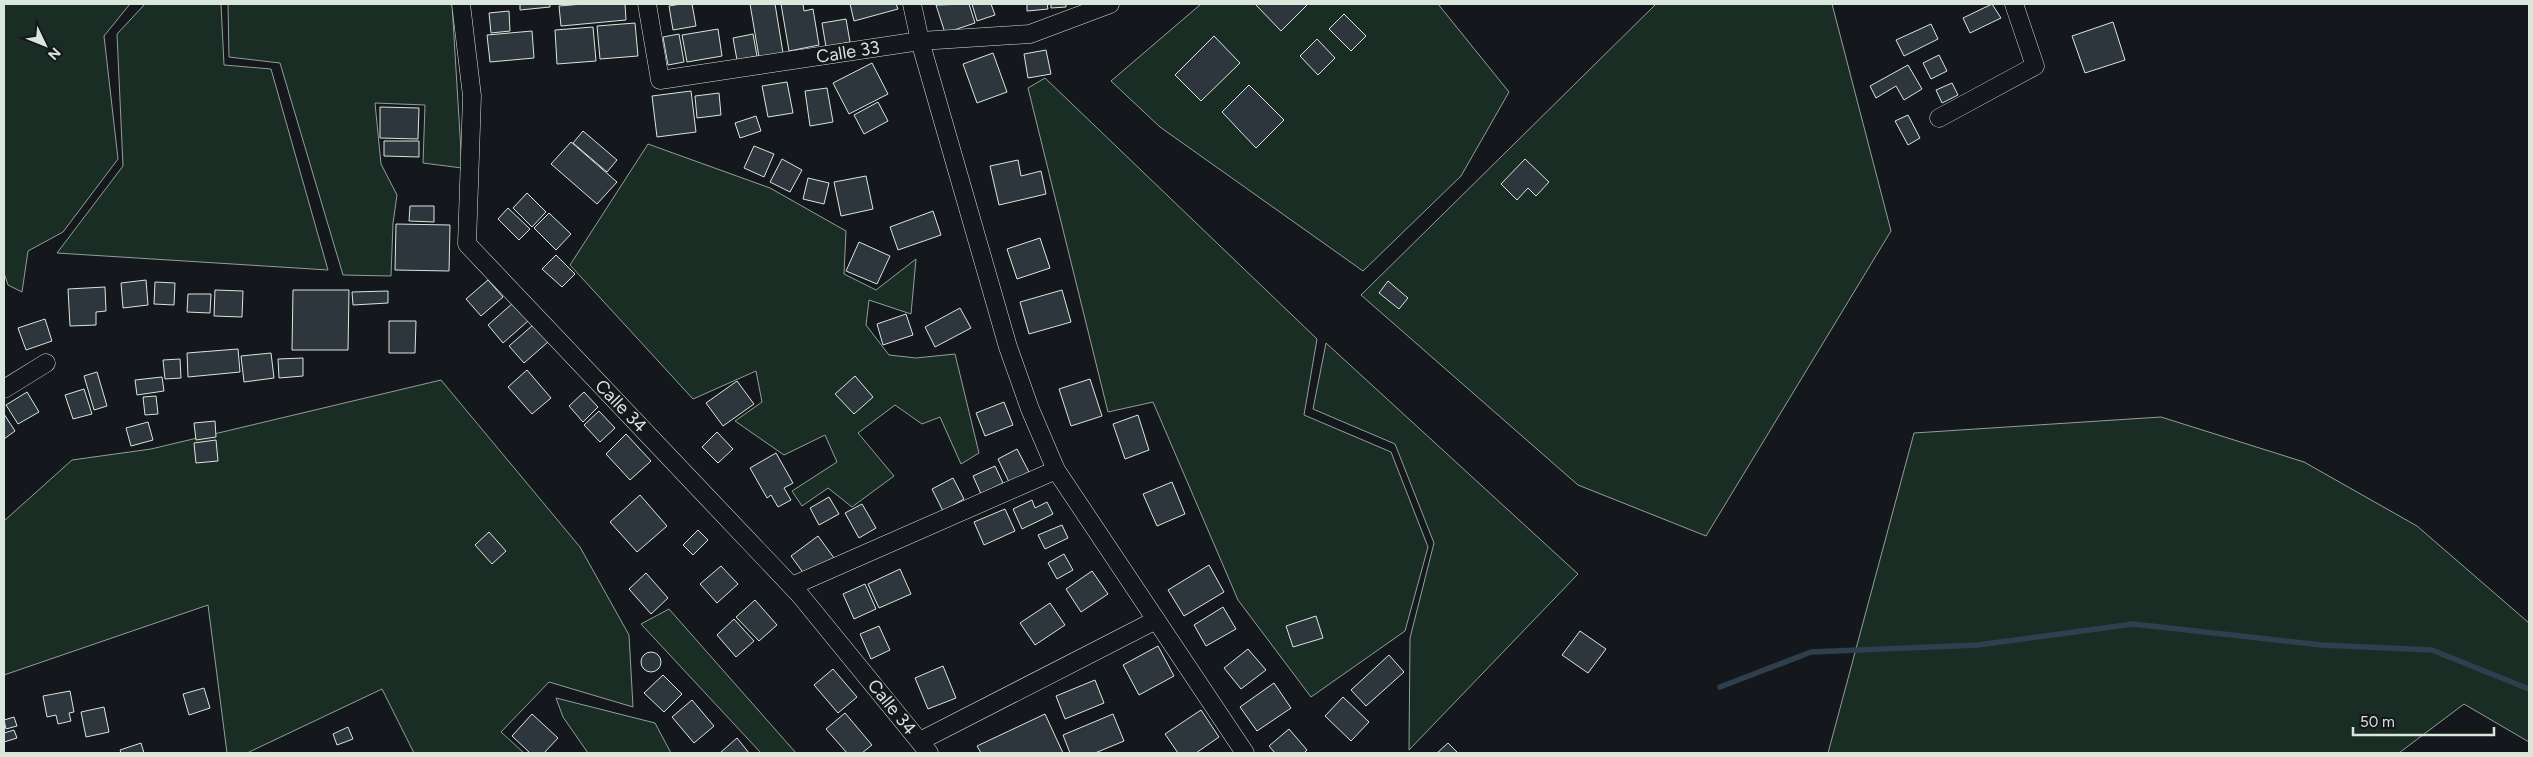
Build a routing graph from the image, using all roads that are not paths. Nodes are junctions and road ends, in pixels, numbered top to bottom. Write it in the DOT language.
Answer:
graph roads {
  1 [pos="461,4"];
  2 [pos="647,4"];
  3 [pos="912,4"];
  4 [pos="1110,4"];
  5 [pos="2014,4"];
  6 [pos="920,41"];
  7 [pos="1940,118"];
  8 [pos="46,363"];
  9 [pos="4,389"];
  10 [pos="1056,470"];
  11 [pos="792,586"];
  12 [pos="1156,620"];
  13 [pos="925,747"];
  14 [pos="1238,751"];
  1 -- 11 [label="street, Calle 34"];
  2 -- 6 [label="street, Calle 33"];
  3 -- 6 [label="street"];
  4 -- 6 [label="street, Calle 33"];
  5 -- 7 [label="street"];
  6 -- 10 [label="street"];
  8 -- 9 [label="street"];
  10 -- 11 [label="street"];
  10 -- 12 [label="street"];
  11 -- 13 [label="street, Calle 34"];
  12 -- 13 [label="street"];
  12 -- 14 [label="street"];
}
